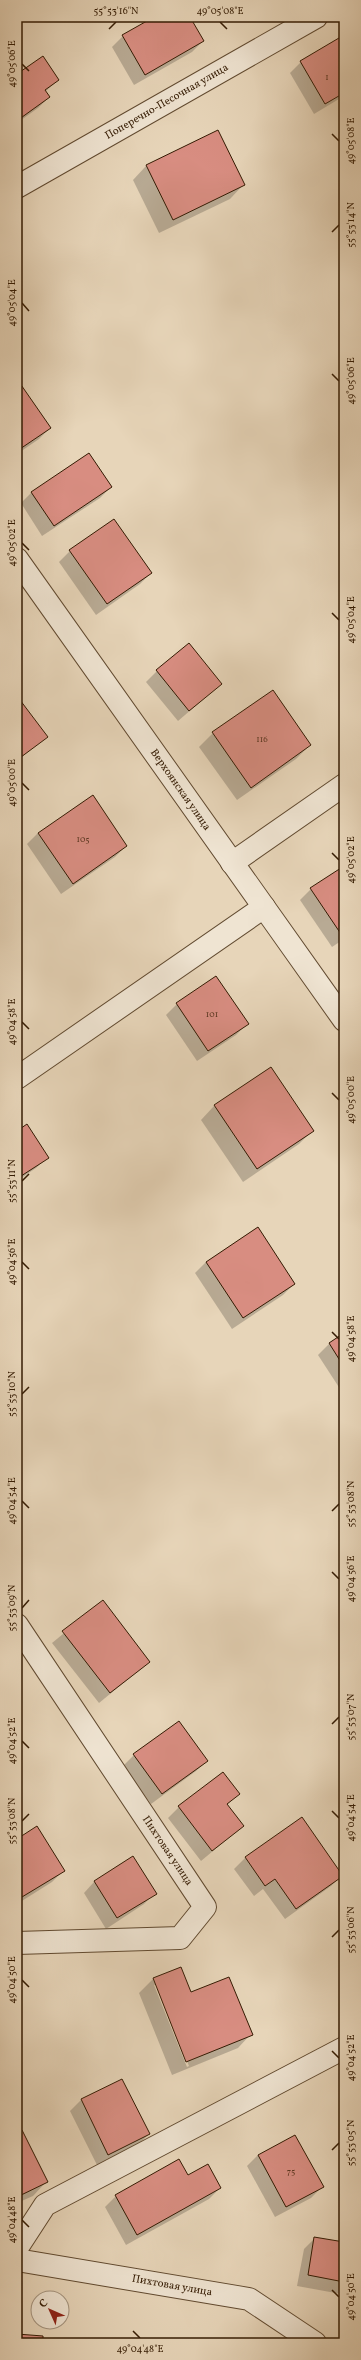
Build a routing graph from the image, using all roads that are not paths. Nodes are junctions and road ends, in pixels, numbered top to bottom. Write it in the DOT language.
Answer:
graph roads {
  1 [pos="316,17"];
  2 [pos="17,187"];
  3 [pos="17,559"];
  4 [pos="344,785"];
  5 [pos="232,863"];
  6 [pos="264,907"];
  7 [pos="344,1020"];
  8 [pos="17,1078"];
  9 [pos="17,1625"];
  10 [pos="17,1943"];
  11 [pos="344,2048"];
  12 [pos="17,2248"];
  13 [pos="17,2260"];
  14 [pos="315,2343"];
  1 -- 2 [label="street, Поперечно-Песочная улица"];
  3 -- 5 [label="street, Верхоянская улица"];
  4 -- 5 [label="street"];
  5 -- 6 [label="street, Верхоянская улица"];
  6 -- 7 [label="street, Верхоянская улица"];
  6 -- 8 [label="street"];
  9 -- 10 [label="street, Пихтовая улица"];
  11 -- 12 [label="street"];
  13 -- 14 [label="street, Пихтовая улица"];
}
